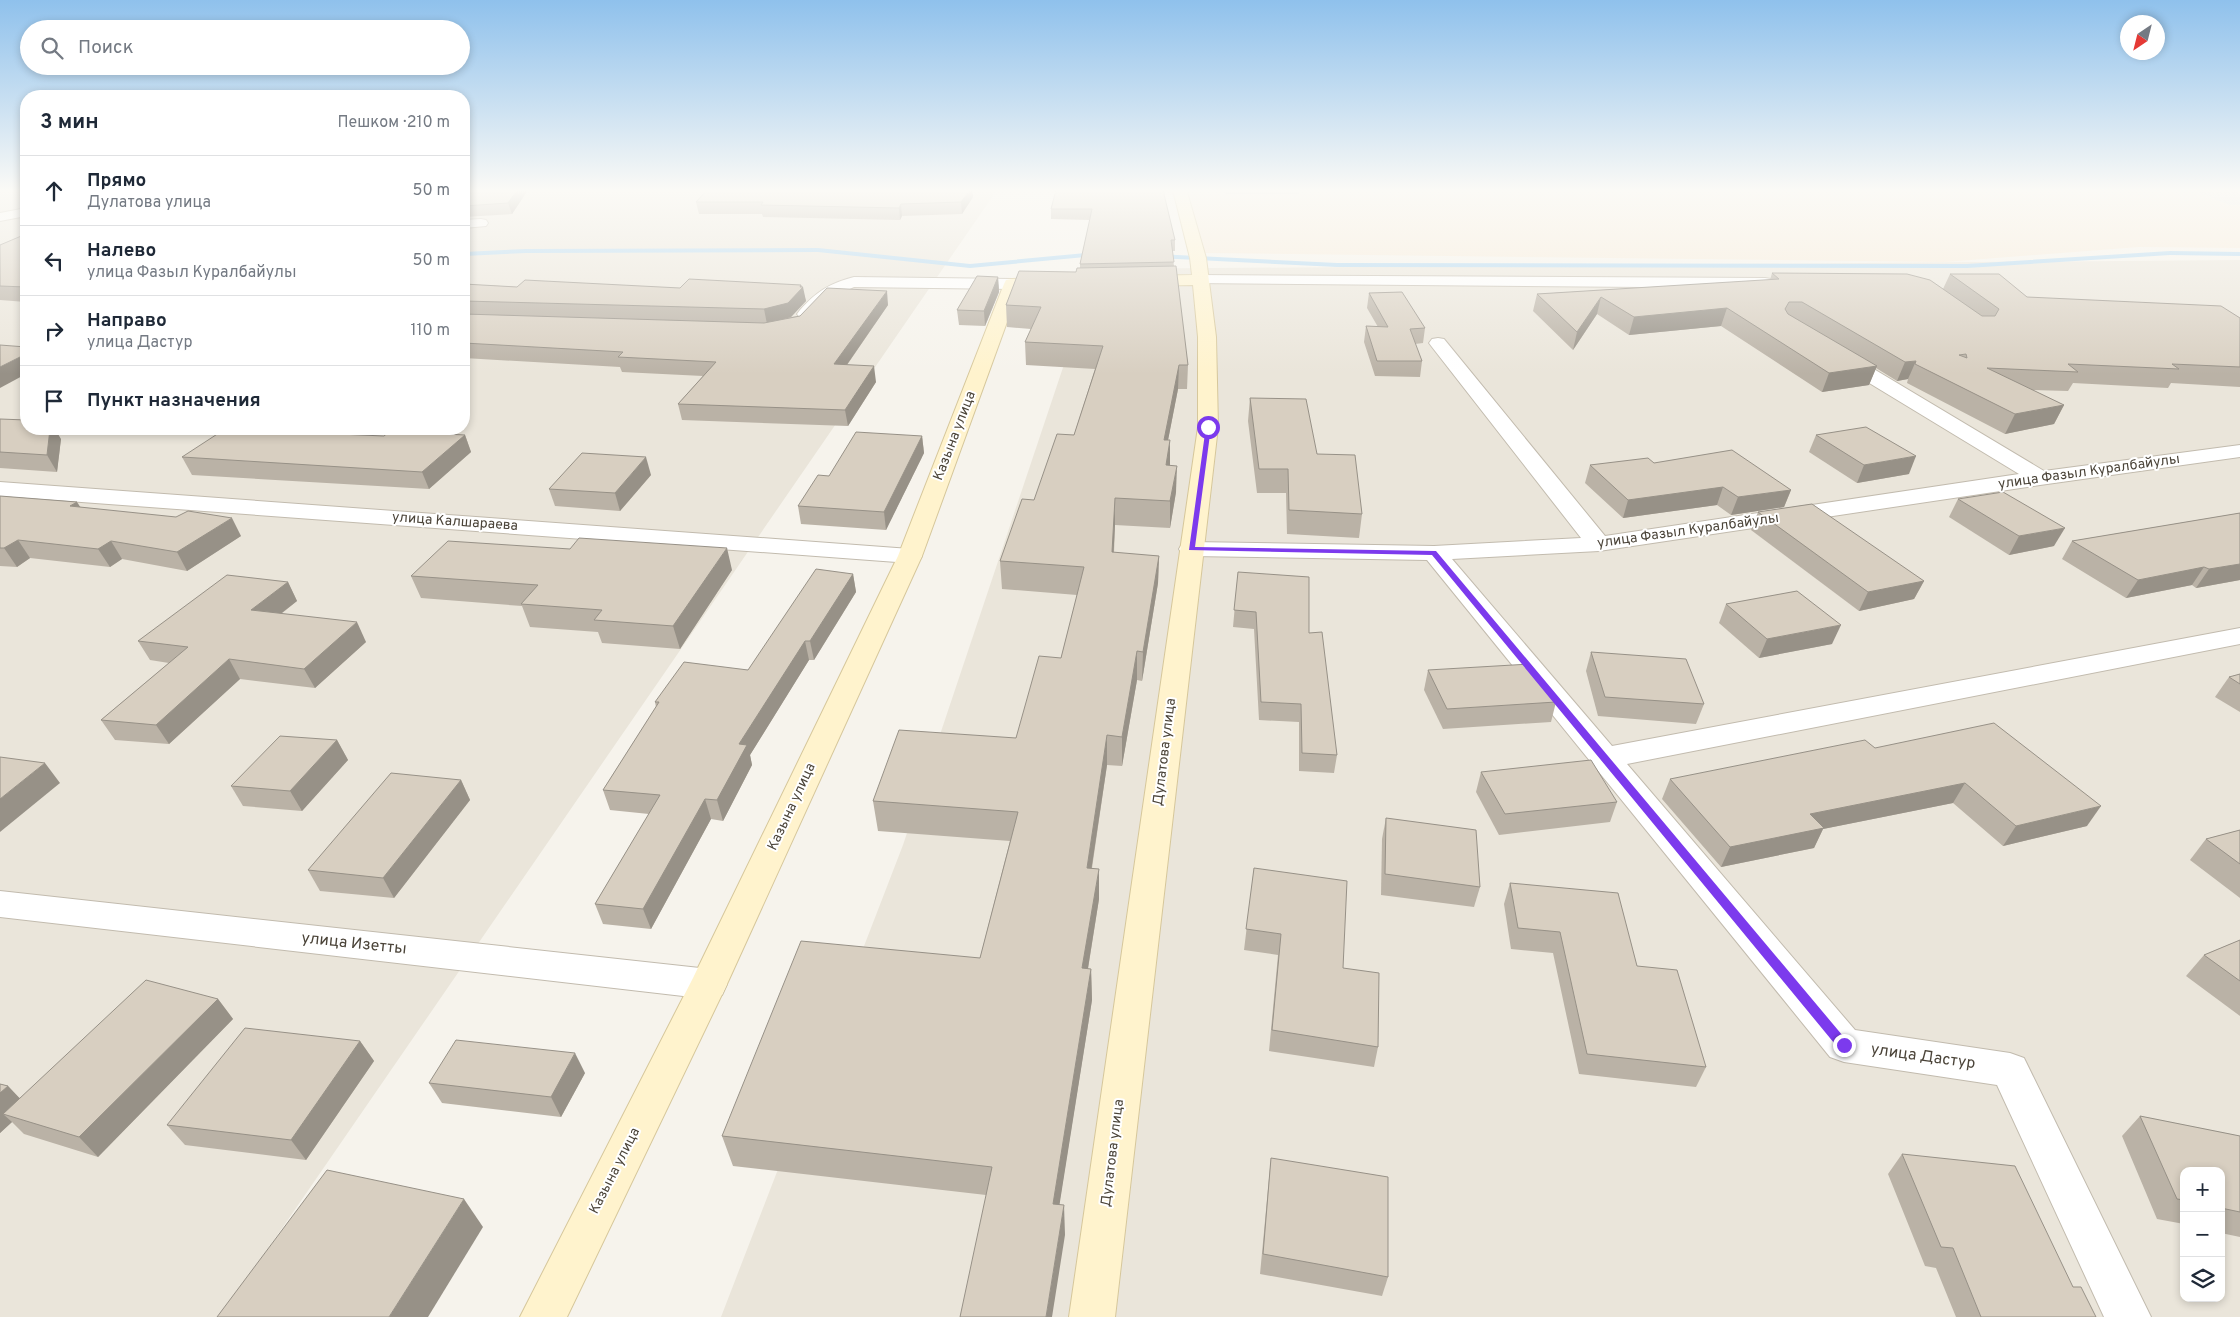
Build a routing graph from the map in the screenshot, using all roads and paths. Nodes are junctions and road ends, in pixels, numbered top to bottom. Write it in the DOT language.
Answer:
graph roads {
  1 [pos="1196,251"];
  2 [pos="1199,280"];
  3 [pos="1123,282"];
  4 [pos="1066,283"];
  5 [pos="1781,283"];
  6 [pos="1012,284"];
  7 [pos="792,326"];
  8 [pos="1438,343"];
  9 [pos="1823,346"];
  10 [pos="2240,451"];
  11 [pos="2040,478"];
  12 [pos="0,489"];
  13 [pos="1599,544"];
  14 [pos="1191,549"];
  15 [pos="1434,553"];
  16 [pos="910,556"];
  17 [pos="2240,636"];
  18 [pos="1604,758"];
  19 [pos="0,904"];
  20 [pos="708,984"];
  21 [pos="542,1317"];
  22 [pos="1092,1317"];
  23 [pos="2128,1317"];
  1 -- 2 [label="street, Дулатова улица"];
  2 -- 3 [label="street"];
  2 -- 5 [label="street"];
  2 -- 14 [label="street, Дулатова улица"];
  4 -- 6 [label="street"];
  6 -- 7 [label="street"];
  6 -- 16 [label="street, Казына улица"];
  8 -- 13 [label="street"];
  9 -- 11 [label="street"];
  10 -- 11 [label="street, улица Фазыл Куралбайулы"];
  11 -- 13 [label="street, улица Фазыл Куралбайулы"];
  12 -- 16 [label="street, улица Калшараева"];
  13 -- 15 [label="street, улица Фазыл Куралбайулы"];
  14 -- 15 [label="street, улица Фазыл Куралбайулы"];
  14 -- 22 [label="street, Дулатова улица"];
  15 -- 18 [label="street, улица Дастур"];
  16 -- 20 [label="street, Казына улица"];
  17 -- 18 [label="street"];
  18 -- 23 [label="street, улица Дастур"];
  19 -- 20 [label="street, улица Изетты"];
  20 -- 21 [label="street, Казына улица"];
}
